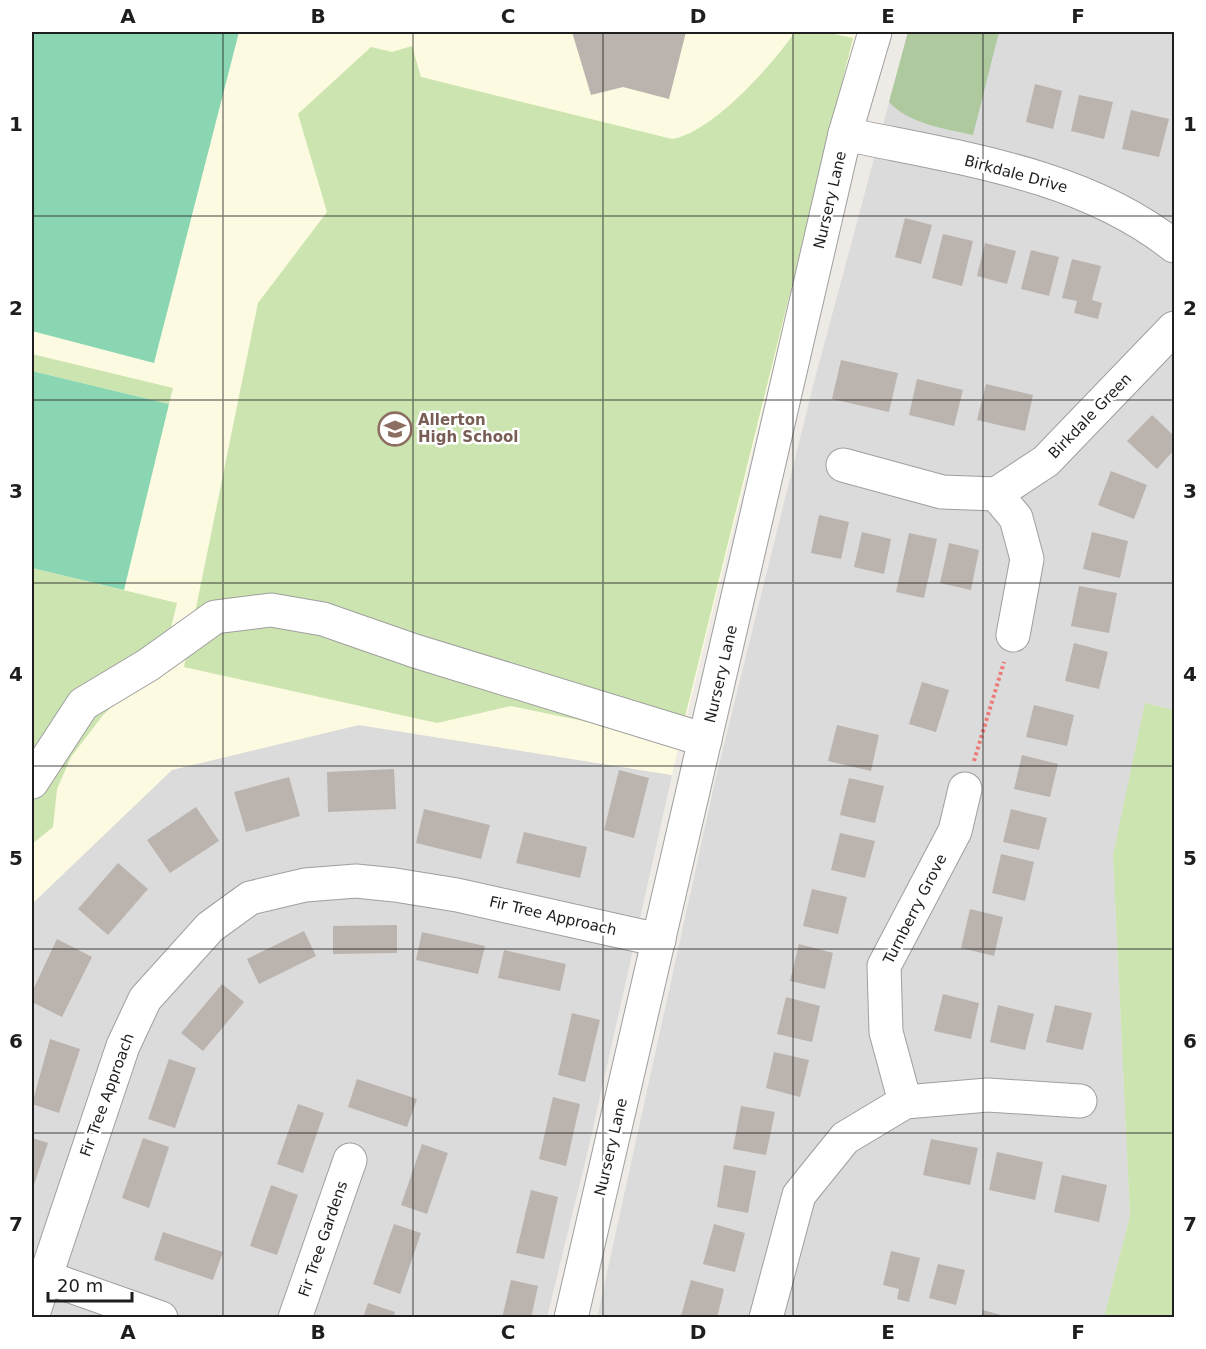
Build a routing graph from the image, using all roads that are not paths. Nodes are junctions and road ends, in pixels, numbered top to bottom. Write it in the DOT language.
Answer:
graph roads {
  1 [pos="875,32"];
  2 [pos="845,134"];
  3 [pos="1174,246"];
  4 [pos="1174,328"];
  5 [pos="843,465"];
  6 [pos="996,494"];
  7 [pos="1013,635"];
  8 [pos="705,740"];
  9 [pos="32,782"];
  10 [pos="965,789"];
  11 [pos="658,940"];
  12 [pos="1080,1101"];
  13 [pos="904,1102"];
  14 [pos="350,1160"];
  15 [pos="45,1277"];
  16 [pos="32,1317"];
  17 [pos="161,1317"];
  18 [pos="295,1317"];
  19 [pos="571,1317"];
  20 [pos="766,1317"];
  1 -- 2 [label="street, Nursery Lane"];
  2 -- 3 [label="street, Birkdale Drive"];
  2 -- 8 [label="street, Nursery Lane"];
  4 -- 6 [label="street, Birkdale Green"];
  5 -- 6 [label="street"];
  6 -- 7 [label="street"];
  8 -- 9 [label="street"];
  8 -- 11 [label="street, Nursery Lane"];
  10 -- 13 [label="street, Turnberry Grove"];
  11 -- 15 [label="street, Fir Tree Approach"];
  11 -- 19 [label="street, Nursery Lane"];
  12 -- 13 [label="street"];
  13 -- 20 [label="street"];
  14 -- 18 [label="street, Fir Tree Gardens"];
  15 -- 16 [label="street, Fir Tree Approach"];
  15 -- 17 [label="street"];
}
